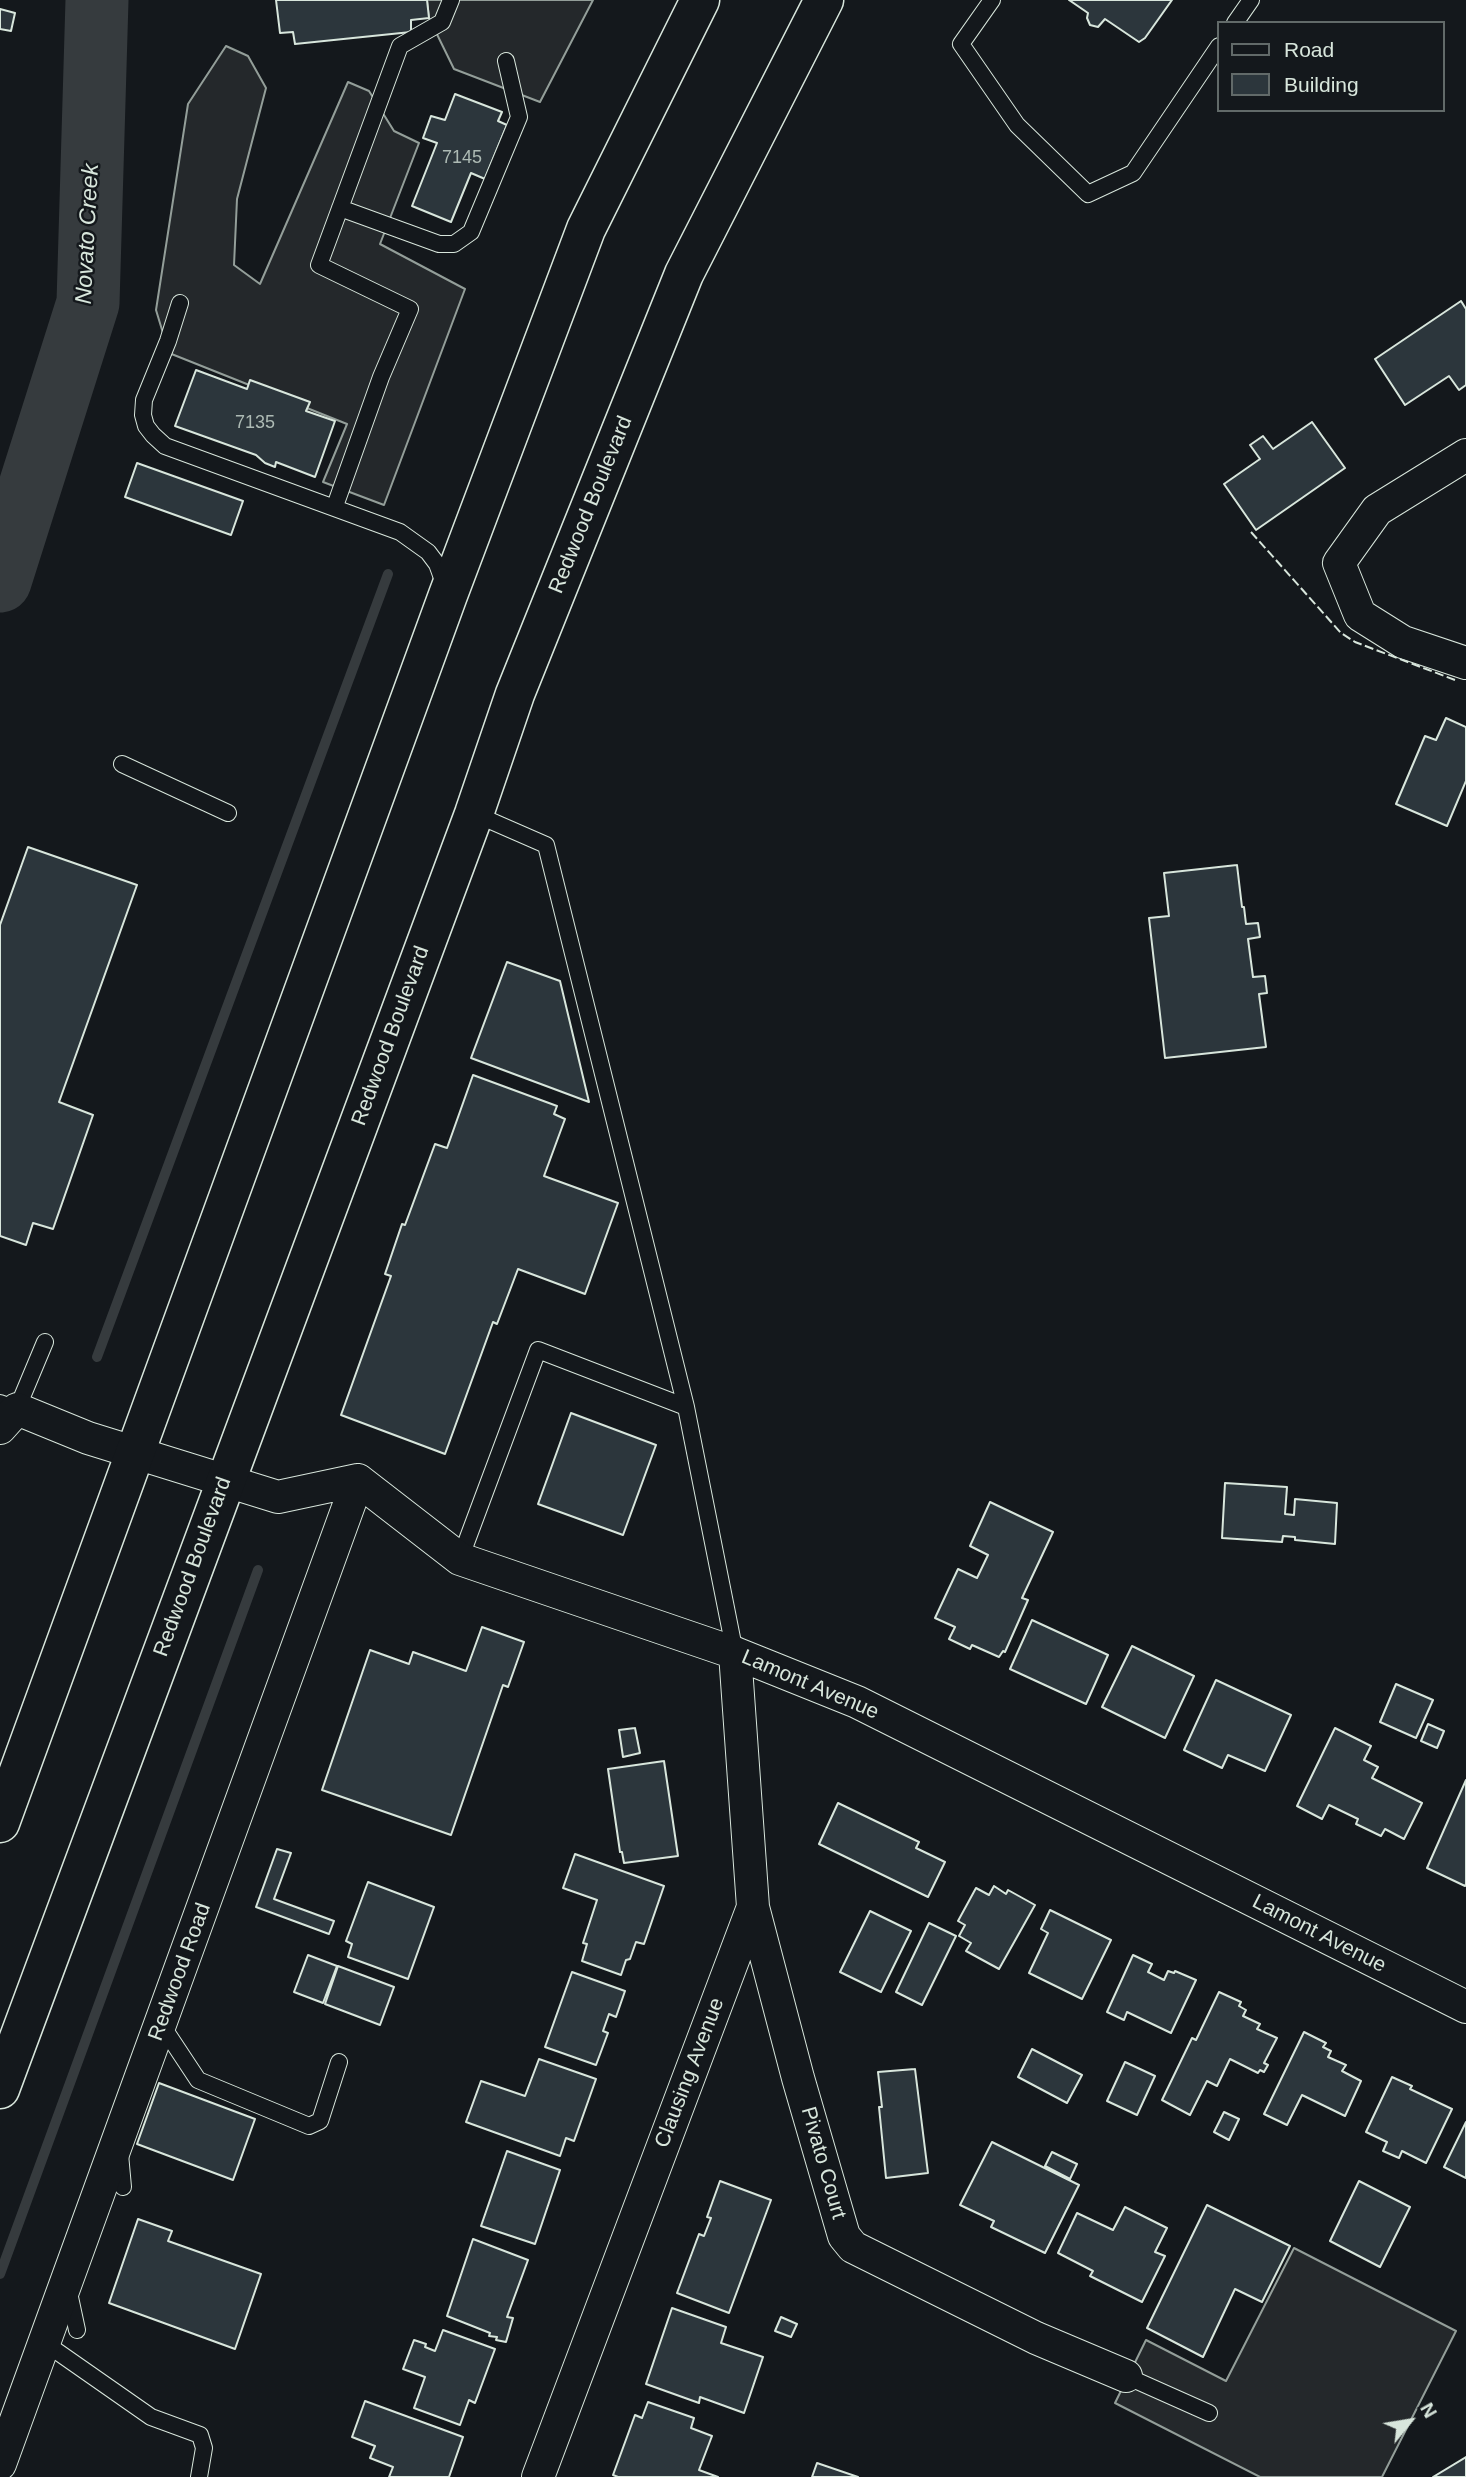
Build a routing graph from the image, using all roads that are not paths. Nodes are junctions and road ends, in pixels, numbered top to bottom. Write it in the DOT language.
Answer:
graph roads {
  1 [pos="451,0"];
  2 [pos="700,0"];
  3 [pos="824,0"];
  4 [pos="992,0"];
  5 [pos="1251,0"];
  6 [pos="1236,21"];
  7 [pos="1218,47"];
  8 [pos="506,61"];
  9 [pos="340,208"];
  10 [pos="180,303"];
  11 [pos="1466,454"];
  12 [pos="335,506"];
  13 [pos="448,595"];
  14 [pos="1466,663"];
  15 [pos="122,764"];
  16 [pos="228,813"];
  17 [pos="474,814"];
  18 [pos="45,1342"];
  19 [pos="686,1407"];
  20 [pos="6,1413"];
  21 [pos="136,1454"];
  22 [pos="225,1480"];
  23 [pos="358,1480"];
  24 [pos="460,1559"];
  25 [pos="735,1653"];
  26 [pos="0,1823"];
  27 [pos="752,1907"];
  28 [pos="1466,2007"];
  29 [pos="161,2024"];
  30 [pos="339,2062"];
  31 [pos="0,2089"];
  32 [pos="118,2141"];
  33 [pos="123,2187"];
  34 [pos="67,2282"];
  35 [pos="77,2330"];
  36 [pos="45,2343"];
  37 [pos="1126,2376"];
  38 [pos="1209,2413"];
  39 [pos="0,2464"];
  40 [pos="199,2477"];
  41 [pos="538,2477"];
  1 -- 9 [label="lane"];
  2 -- 13 [label="main road"];
  3 -- 17 [label="main road, Redwood Boulevard"];
  4 -- 7 [label="lane"];
  5 -- 6 [label="lane"];
  8 -- 9 [label="lane"];
  9 -- 12 [label="lane"];
  10 -- 12 [label="lane"];
  11 -- 14 [label="street"];
  12 -- 13 [label="lane"];
  13 -- 21 [label="main road"];
  15 -- 16 [label="lane"];
  17 -- 19 [label="lane"];
  17 -- 22 [label="main road, Redwood Boulevard"];
  18 -- 20 [label="lane"];
  19 -- 24 [label="lane"];
  19 -- 25 [label="lane"];
  20 -- 21 [label="street"];
  21 -- 22 [label="street"];
  21 -- 26 [label="main road"];
  22 -- 23 [label="street"];
  22 -- 31 [label="main road, Redwood Boulevard"];
  23 -- 24 [label="street, Lamont Avenue"];
  23 -- 29 [label="street, Redwood Road"];
  24 -- 25 [label="street, Lamont Avenue"];
  25 -- 27 [label="street, Clausing Avenue"];
  25 -- 28 [label="street, Lamont Avenue"];
  27 -- 37 [label="street, Pivato Court"];
  27 -- 41 [label="street, Clausing Avenue"];
  29 -- 30 [label="lane"];
  29 -- 32 [label="street, Redwood Road"];
  32 -- 33 [label="lane"];
  32 -- 34 [label="street, Redwood Road"];
  34 -- 35 [label="lane"];
  34 -- 36 [label="street, Redwood Road"];
  36 -- 39 [label="street, Redwood Road"];
  36 -- 40 [label="lane"];
  37 -- 38 [label="lane"];
}
